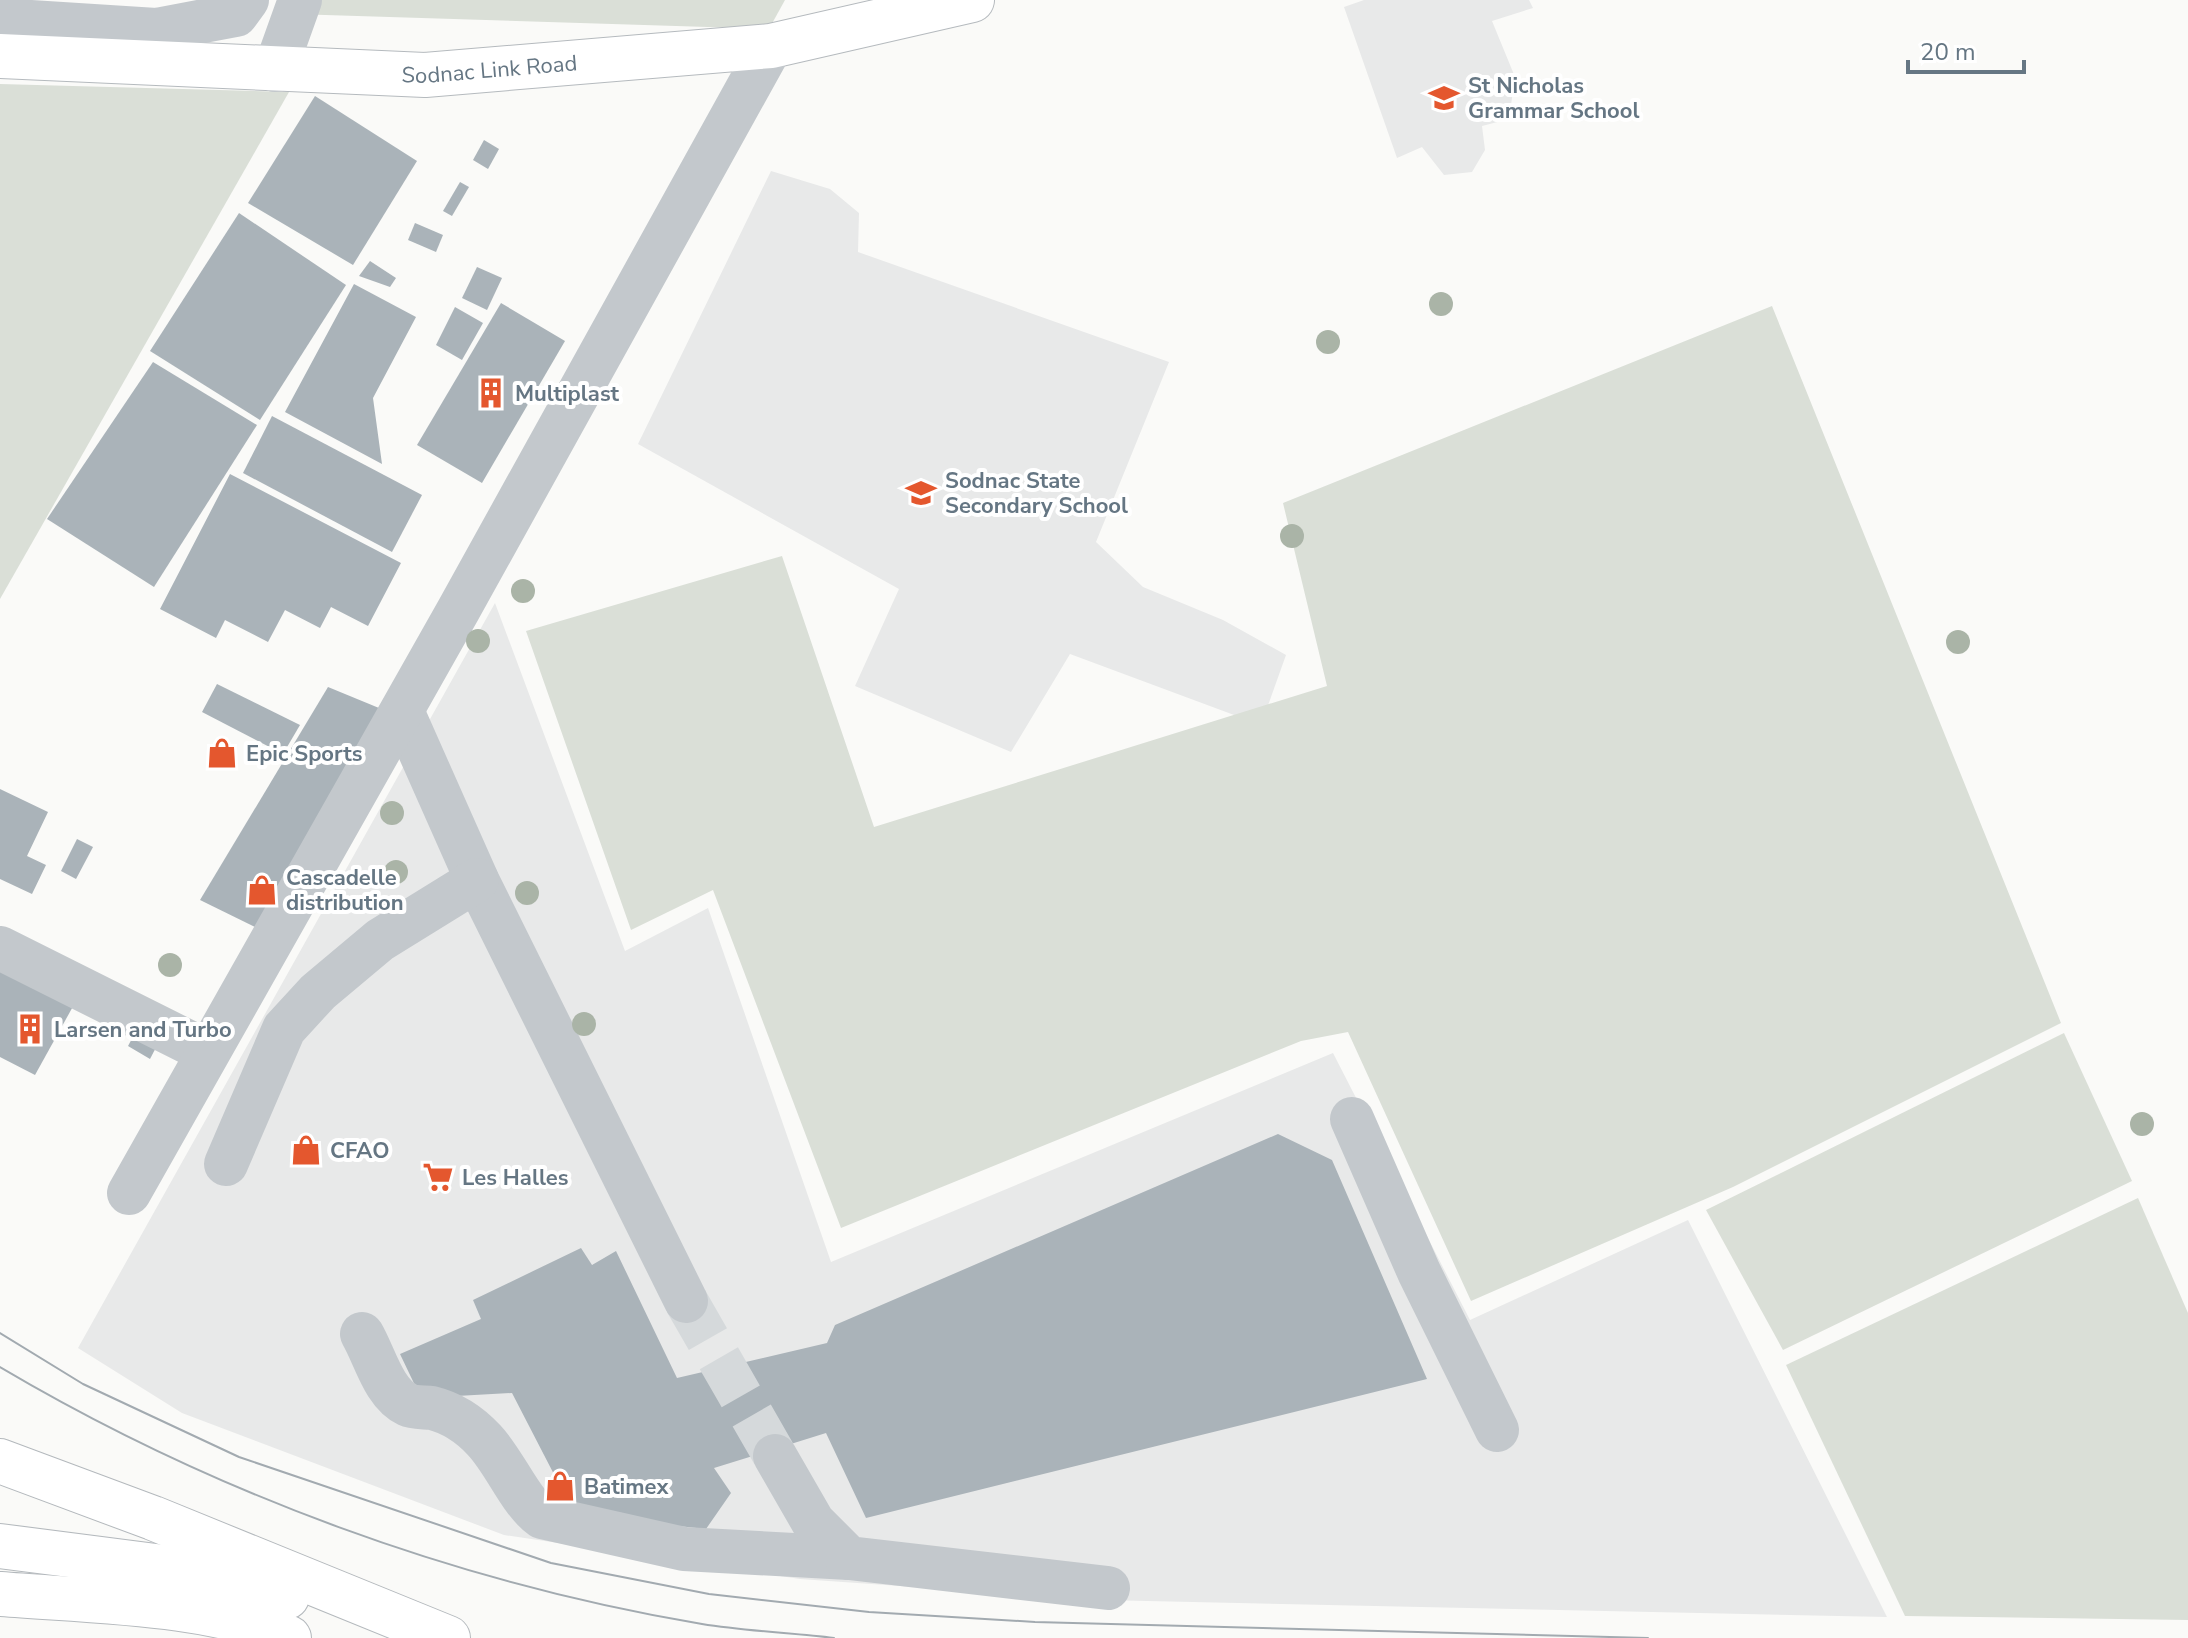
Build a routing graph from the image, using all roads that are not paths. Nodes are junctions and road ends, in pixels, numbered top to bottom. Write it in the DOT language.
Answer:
graph roads {
  1 [pos="247,0"];
  2 [pos="255,0"];
  3 [pos="300,0"];
  4 [pos="972,0"];
  5 [pos="0,20"];
  6 [pos="771,46"];
  7 [pos="0,56"];
  8 [pos="275,70"];
  9 [pos="402,711"];
  10 [pos="477,880"];
  11 [pos="0,948"];
  12 [pos="206,1051"];
  13 [pos="1352,1119"];
  14 [pos="226,1164"];
  15 [pos="129,1193"];
  16 [pos="686,1301"];
  17 [pos="362,1334"];
  18 [pos="1497,1430"];
  19 [pos="775,1456"];
  20 [pos="0,1461"];
  21 [pos="0,1546"];
  22 [pos="849,1558"];
  23 [pos="1108,1588"];
  24 [pos="0,1594"];
  25 [pos="274,1631"];
  26 [pos="446,1637"];
  27 [pos="202,1638"];
  1 -- 5 [label="street"];
  2 -- 8 [label="street"];
  3 -- 8 [label="street"];
  4 -- 6 [label="main road, Sodnac Link Road"];
  6 -- 8 [label="main road, Sodnac Link Road"];
  6 -- 9 [label="street"];
  7 -- 8 [label="main road, Sodnac Link Road"];
  9 -- 10 [label="street"];
  9 -- 12 [label="street"];
  10 -- 14 [label="street"];
  10 -- 16 [label="street"];
  11 -- 12 [label="street"];
  12 -- 15 [label="street"];
  13 -- 18 [label="street"];
  17 -- 22 [label="street"];
  19 -- 22 [label="street"];
  20 -- 26 [label="main road"];
  21 -- 26 [label="main road"];
  22 -- 23 [label="street"];
  24 -- 25 [label="main road"];
  25 -- 27 [label="main road"];
}
